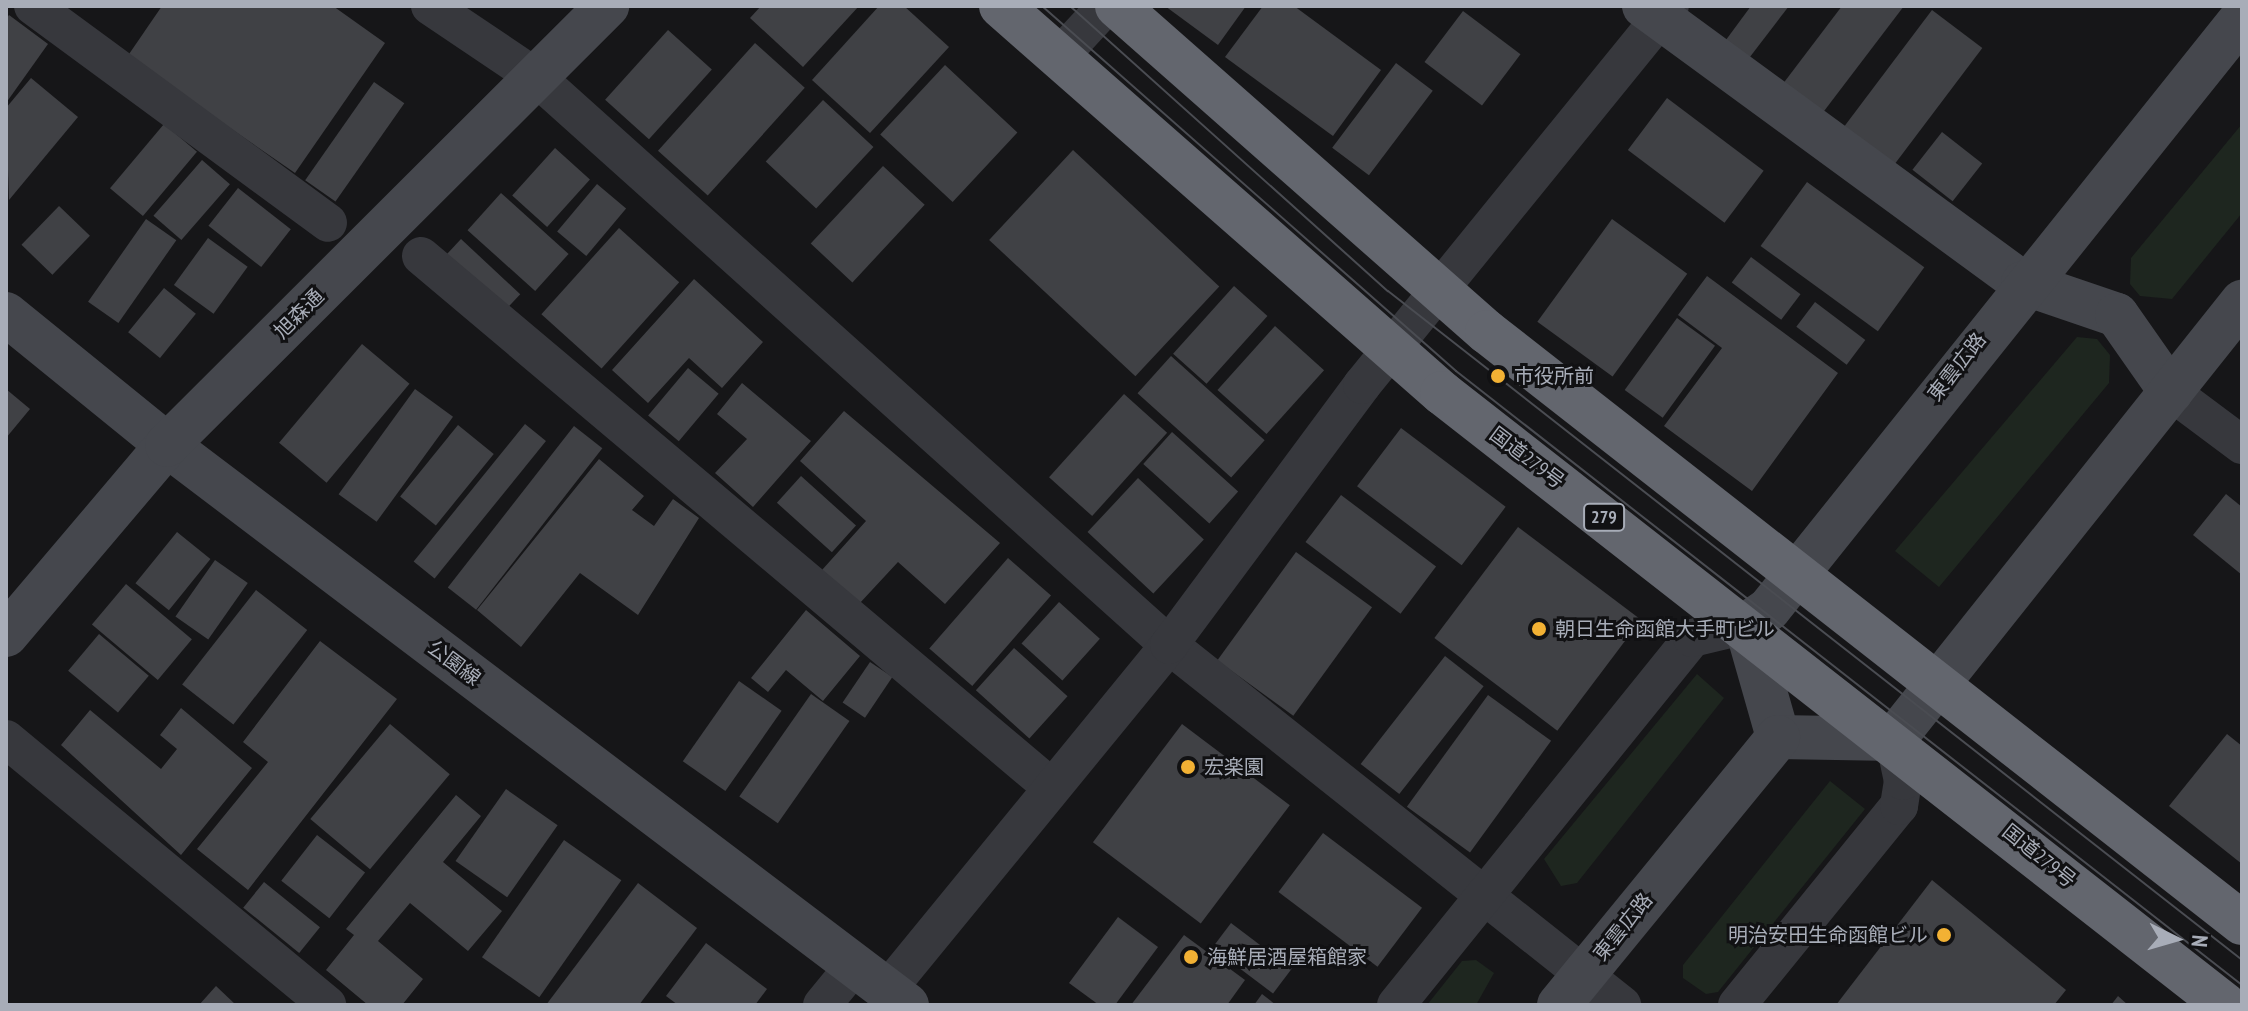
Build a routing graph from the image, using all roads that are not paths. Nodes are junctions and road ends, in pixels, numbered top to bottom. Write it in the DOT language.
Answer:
graph roads {
  1 [pos="33,6"];
  2 [pos="430,6"];
  3 [pos="607,6"];
  4 [pos="1001,6"];
  5 [pos="1106,6"];
  6 [pos="1117,6"];
  7 [pos="1658,10"];
  8 [pos="2242,18"];
  9 [pos="1059,57"];
  10 [pos="537,78"];
  11 [pos="328,223"];
  12 [pos="421,256"];
  13 [pos="2023,283"];
  14 [pos="1443,293"];
  15 [pos="2242,302"];
  16 [pos="6,314"];
  17 [pos="1393,351"];
  18 [pos="2171,392"];
  19 [pos="167,445"];
  20 [pos="2242,445"];
  21 [pos="1797,571"];
  22 [pos="1746,625"];
  23 [pos="6,635"];
  24 [pos="1169,645"];
  25 [pos="1939,683"];
  26 [pos="1778,737"];
  27 [pos="6,739"];
  28 [pos="1894,739"];
  29 [pos="1050,786"];
  30 [pos="1485,895"];
  31 [pos="2242,923"];
  32 [pos="883,987"];
  33 [pos="1571,990"];
  34 [pos="327,1005"];
  35 [pos="822,1005"];
  36 [pos="1396,1005"];
  37 [pos="1622,1005"];
  38 [pos="1737,1005"];
  39 [pos="2225,1005"];
  1 -- 11 [label="street"];
  2 -- 10 [label="street"];
  3 -- 10 [label="street, 旭森通"];
  4 -- 9 [label="highway, 国道279号 / 279"];
  5 -- 9 [label="street"];
  6 -- 14 [label="highway"];
  7 -- 13 [label="street"];
  7 -- 14 [label="street"];
  8 -- 13 [label="street, 東雲広路"];
  9 -- 17 [label="highway, 国道279号 / 279"];
  10 -- 19 [label="street, 旭森通"];
  10 -- 24 [label="street"];
  12 -- 29 [label="street"];
  13 -- 18 [label="street"];
  13 -- 21 [label="street, 東雲広路"];
  14 -- 17 [label="street"];
  14 -- 21 [label="highway"];
  15 -- 18 [label="street"];
  16 -- 19 [label="street, 公園線"];
  17 -- 22 [label="highway, 国道279号 / 279"];
  17 -- 24 [label="street"];
  18 -- 20 [label="street"];
  18 -- 25 [label="street"];
  19 -- 23 [label="street, 旭森通"];
  19 -- 32 [label="street, 公園線"];
  21 -- 22 [label="street, 東雲広路"];
  21 -- 25 [label="highway"];
  22 -- 26 [label="street"];
  22 -- 28 [label="highway, 国道279号 / 279"];
  22 -- 30 [label="street"];
  24 -- 29 [label="street"];
  24 -- 30 [label="street"];
  25 -- 28 [label="street"];
  25 -- 31 [label="highway"];
  26 -- 28 [label="street"];
  26 -- 33 [label="street, 東雲広路"];
  27 -- 34 [label="street"];
  28 -- 38 [label="street"];
  28 -- 39 [label="highway, 国道279号 / 279"];
  29 -- 32 [label="street"];
  30 -- 33 [label="street"];
  30 -- 36 [label="street"];
  32 -- 35 [label="street"];
  33 -- 37 [label="street"];
}
